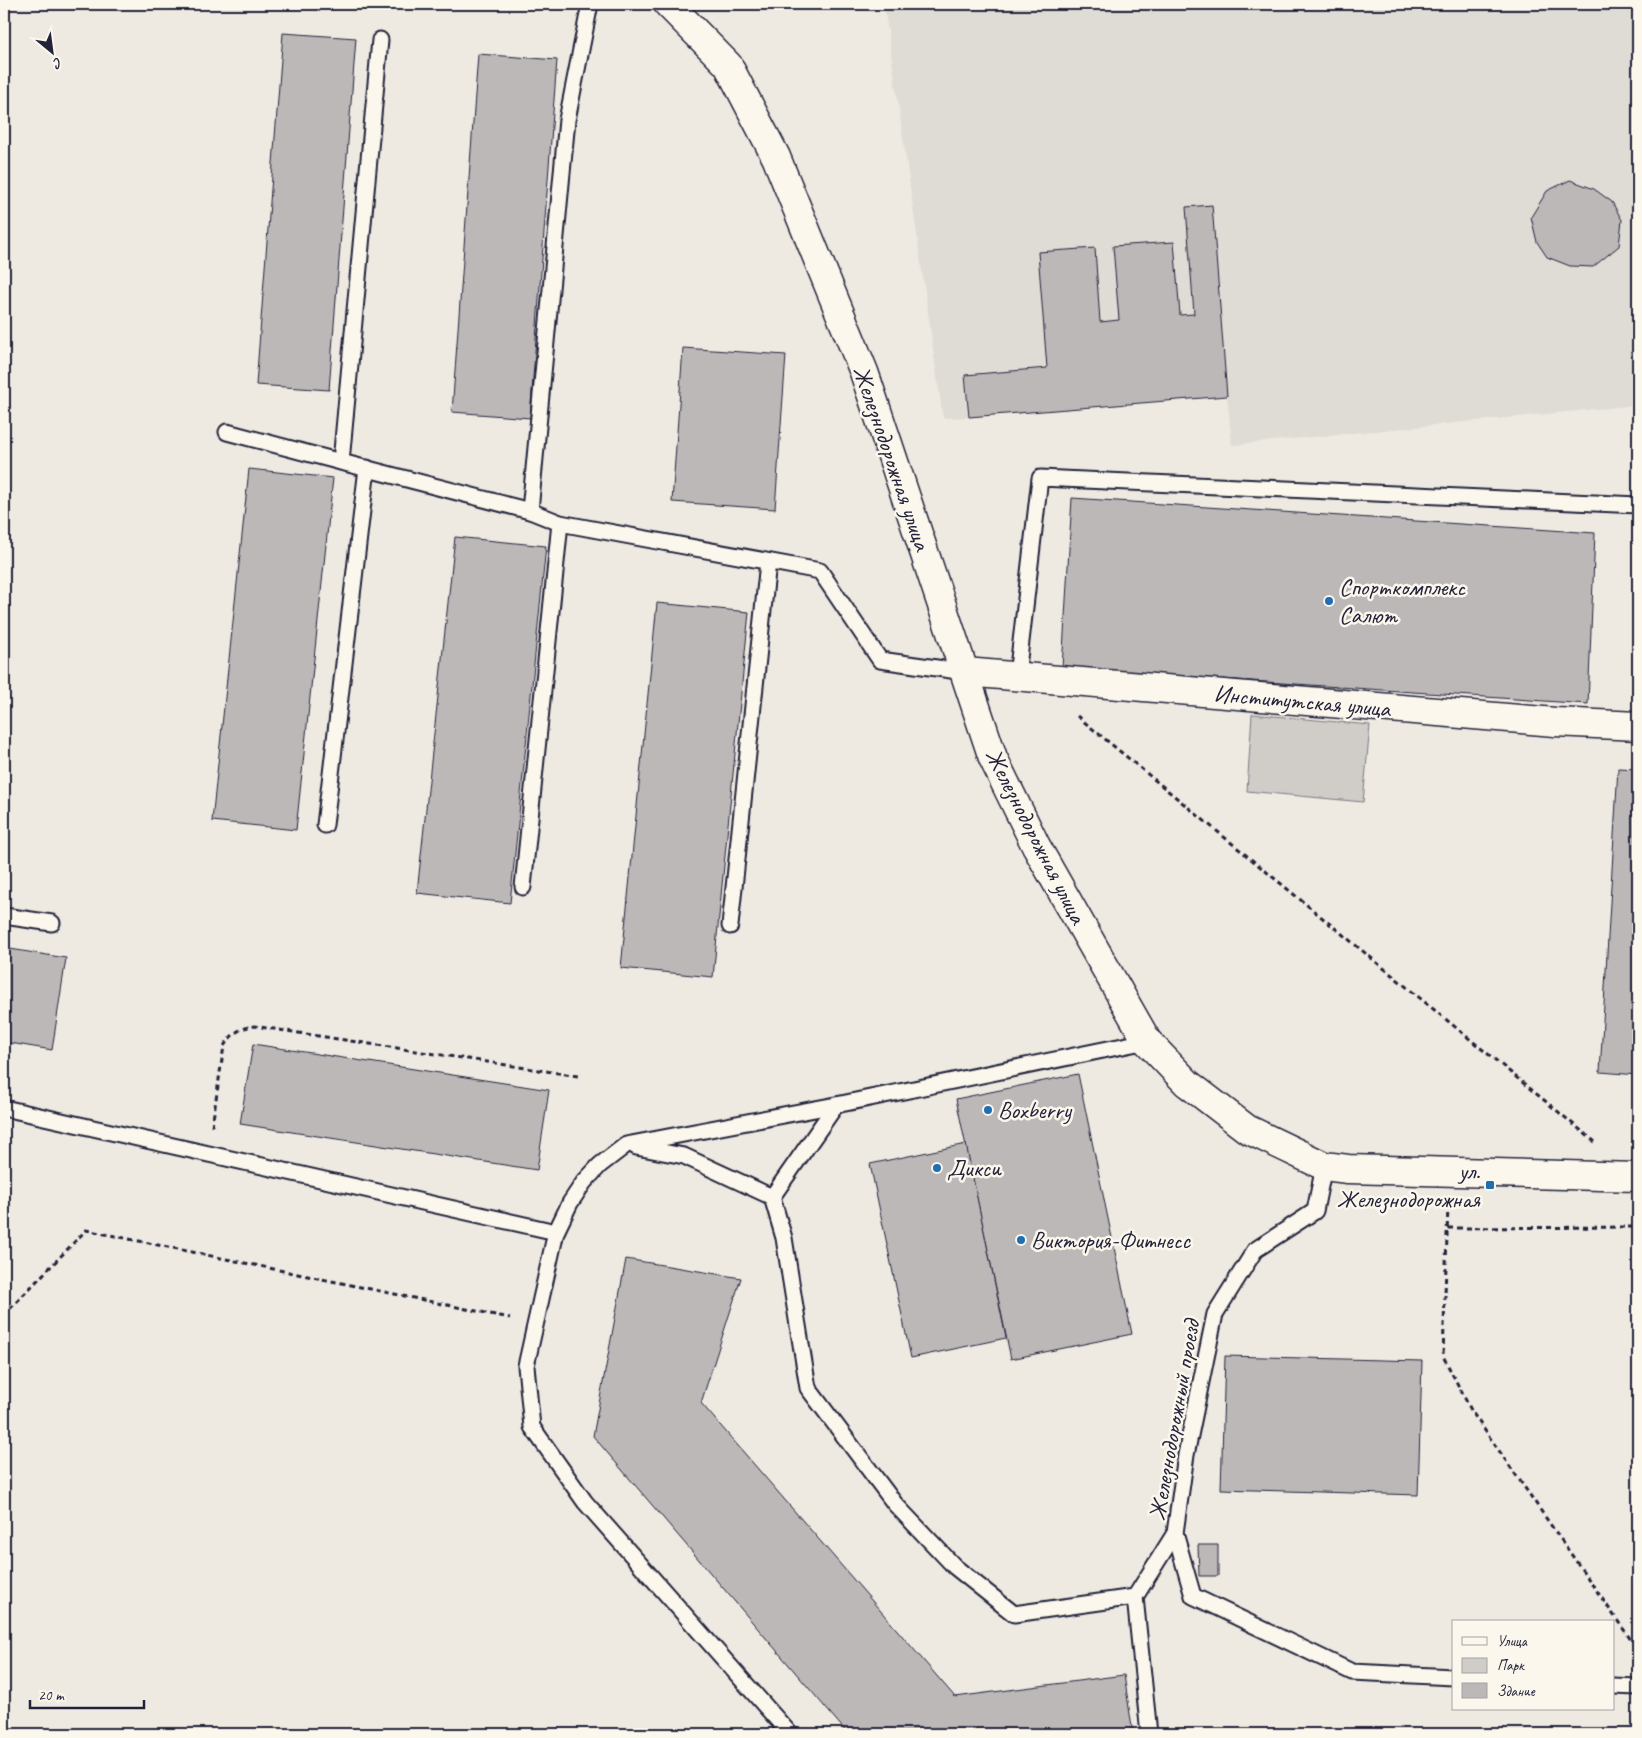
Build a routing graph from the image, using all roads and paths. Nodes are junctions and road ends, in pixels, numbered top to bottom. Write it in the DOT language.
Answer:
graph roads {
  1 [pos="590,4"];
  2 [pos="668,4"];
  3 [pos="380,40"];
  4 [pos="227,432"];
  5 [pos="341,462"];
  6 [pos="367,468"];
  7 [pos="1638,505"];
  8 [pos="530,512"];
  9 [pos="560,523"];
  10 [pos="768,562"];
  11 [pos="965,672"];
  12 [pos="1030,677"];
  13 [pos="1638,726"];
  14 [pos="325,825"];
  15 [pos="523,887"];
  16 [pos="4,916"];
  17 [pos="52,923"];
  18 [pos="730,926"];
  19 [pos="1147,1041"];
  20 [pos="578,1076"];
  21 [pos="836,1104"];
  22 [pos="4,1108"];
  23 [pos="626,1145"];
  24 [pos="1600,1146"];
  25 [pos="207,1154"];
  26 [pos="1324,1166"];
  27 [pos="1449,1172"];
  28 [pos="1638,1177"];
  29 [pos="772,1197"];
  30 [pos="1638,1227"];
  31 [pos="1448,1228"];
  32 [pos="556,1232"];
  33 [pos="4,1315"];
  34 [pos="535,1324"];
  35 [pos="1175,1533"];
  36 [pos="1135,1597"];
  37 [pos="1638,1650"];
  38 [pos="1452,1677"];
  39 [pos="1614,1686"];
  40 [pos="1638,1687"];
  41 [pos="790,1734"];
  42 [pos="1148,1734"];
  1 -- 8 [label="lane"];
  2 -- 11 [label="street, Железнодорожная улица"];
  3 -- 5 [label="lane"];
  4 -- 5 [label="lane"];
  5 -- 6 [label="lane"];
  6 -- 8 [label="lane"];
  6 -- 14 [label="lane"];
  7 -- 12 [label="lane"];
  8 -- 9 [label="lane"];
  9 -- 10 [label="lane"];
  9 -- 15 [label="lane"];
  10 -- 11 [label="lane"];
  10 -- 18 [label="lane"];
  11 -- 12 [label="street, Институтская улица"];
  11 -- 19 [label="street, Железнодорожная улица"];
  12 -- 13 [label="street, Институтская улица"];
  12 -- 24 [label="path"];
  16 -- 17 [label="lane"];
  19 -- 21 [label="lane"];
  19 -- 26 [label="street, Железнодорожная улица"];
  20 -- 25 [label="path"];
  21 -- 23 [label="lane"];
  21 -- 29 [label="lane"];
  22 -- 25 [label="lane"];
  23 -- 29 [label="lane"];
  23 -- 32 [label="lane"];
  25 -- 32 [label="lane"];
  26 -- 27 [label="street, Железнодорожная улица"];
  26 -- 35 [label="lane, Железнодорожный проезд"];
  27 -- 28 [label="street, Железнодорожная улица"];
  27 -- 31 [label="path"];
  29 -- 36 [label="lane"];
  30 -- 31 [label="path"];
  31 -- 37 [label="path"];
  32 -- 34 [label="lane"];
  33 -- 34 [label="path"];
  34 -- 41 [label="lane"];
  35 -- 36 [label="lane"];
  35 -- 38 [label="lane, Железнодорожный проезд"];
  36 -- 42 [label="lane"];
  39 -- 40 [label="lane"];
}
